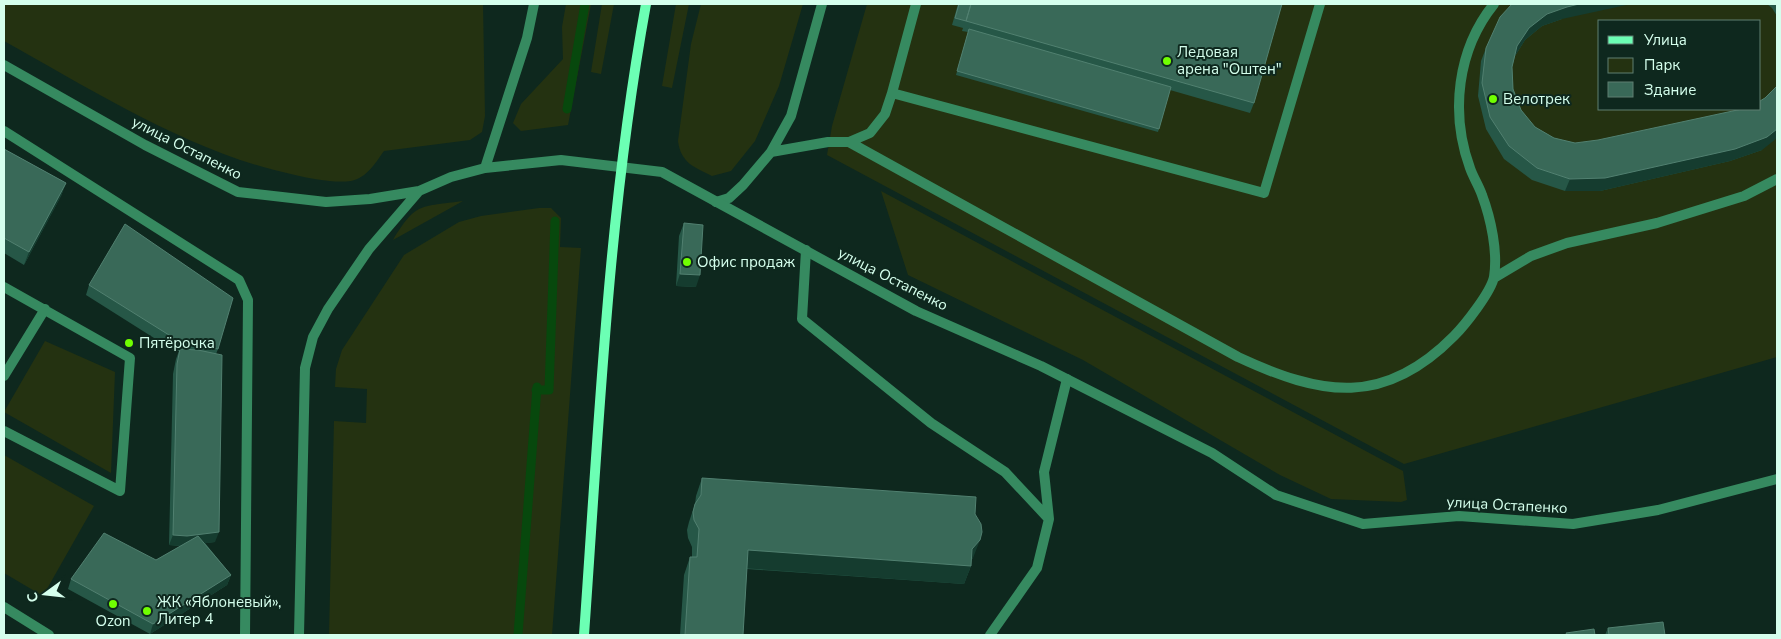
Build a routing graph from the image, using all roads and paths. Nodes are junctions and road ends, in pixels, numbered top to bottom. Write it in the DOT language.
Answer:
graph roads {
  1 [pos="534,4"];
  2 [pos="646,4"];
  3 [pos="822,4"];
  4 [pos="916,4"];
  5 [pos="1320,4"];
  6 [pos="1494,4"];
  7 [pos="4,65"];
  8 [pos="892,92"];
  9 [pos="4,131"];
  10 [pos="849,142"];
  11 [pos="771,152"];
  12 [pos="622,167"];
  13 [pos="485,168"];
  14 [pos="1777,179"];
  15 [pos="419,191"];
  16 [pos="716,202"];
  17 [pos="806,250"];
  18 [pos="1494,278"];
  19 [pos="4,287"];
  20 [pos="45,309"];
  21 [pos="4,376"];
  22 [pos="1067,379"];
  23 [pos="4,431"];
  24 [pos="1777,479"];
  25 [pos="1049,519"];
  26 [pos="4,607"];
  27 [pos="49,635"];
  28 [pos="245,635"];
  29 [pos="299,635"];
  30 [pos="584,635"];
  31 [pos="990,635"];
  1 -- 13 [label="street"];
  2 -- 12 [label="main road"];
  3 -- 11 [label="street"];
  4 -- 8 [label="street"];
  5 -- 8 [label="street"];
  6 -- 18 [label="street"];
  7 -- 15 [label="street, улица Остапенко"];
  8 -- 10 [label="street"];
  9 -- 28 [label="street"];
  10 -- 11 [label="street"];
  10 -- 18 [label="street"];
  11 -- 16 [label="street"];
  12 -- 13 [label="street, улица Остапенко"];
  12 -- 16 [label="street, улица Остапенко"];
  12 -- 30 [label="main road"];
  13 -- 15 [label="street, улица Остапенко"];
  14 -- 18 [label="street"];
  15 -- 29 [label="street"];
  16 -- 17 [label="street, улица Остапенко"];
  17 -- 22 [label="street, улица Остапенко"];
  17 -- 25 [label="street"];
  19 -- 20 [label="street"];
  20 -- 21 [label="street"];
  20 -- 23 [label="street"];
  22 -- 24 [label="street, улица Остапенко"];
  22 -- 25 [label="street"];
  25 -- 31 [label="street"];
  26 -- 27 [label="street"];
}
